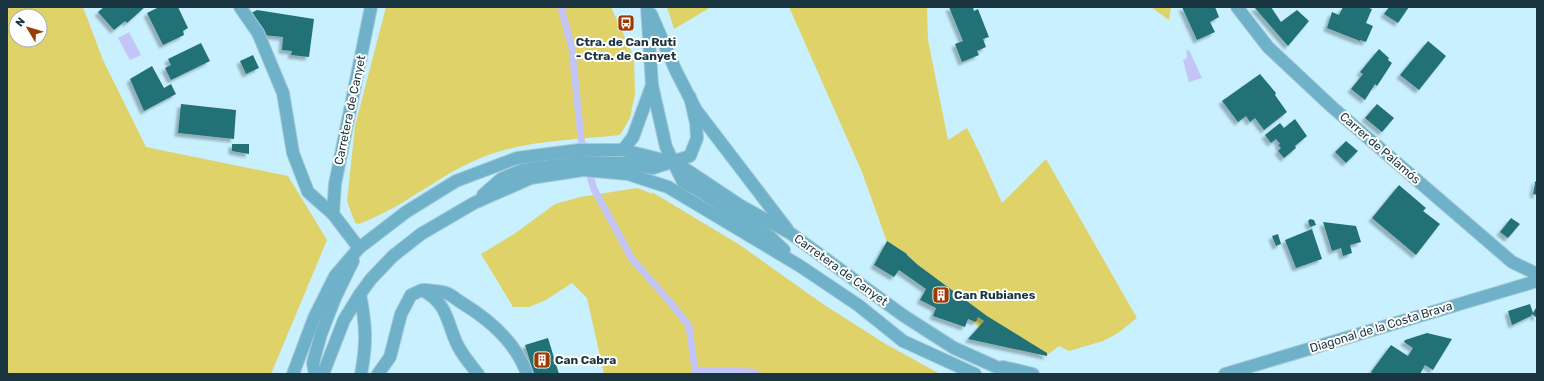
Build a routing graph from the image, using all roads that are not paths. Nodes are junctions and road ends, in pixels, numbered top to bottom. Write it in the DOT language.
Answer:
graph roads {
  1 [pos="240,7"];
  2 [pos="371,7"];
  3 [pos="648,7"];
  4 [pos="1237,7"];
  5 [pos="652,85"];
  6 [pos="690,98"];
  7 [pos="623,150"];
  8 [pos="672,162"];
  9 [pos="627,168"];
  10 [pos="333,214"];
  11 [pos="790,233"];
  12 [pos="359,248"];
  13 [pos="800,266"];
  14 [pos="1537,274"];
  15 [pos="1537,281"];
  16 [pos="422,290"];
  17 [pos="360,294"];
  18 [pos="989,363"];
  19 [pos="293,374"];
  20 [pos="314,374"];
  21 [pos="323,374"];
  22 [pos="361,374"];
  23 [pos="378,374"];
  24 [pos="478,374"];
  25 [pos="528,374"];
  26 [pos="975,374"];
  27 [pos="1012,374"];
  28 [pos="1033,374"];
  29 [pos="1225,374"];
  1 -- 10 [label="street"];
  2 -- 10 [label="street, Carretera de Canyet"];
  3 -- 5 [label="street"];
  3 -- 6 [label="street"];
  4 -- 14 [label="street, Carrer de Palamós"];
  5 -- 7 [label="street"];
  5 -- 8 [label="street"];
  6 -- 8 [label="street"];
  6 -- 11 [label="street"];
  7 -- 8 [label="street, Carretera de Canyet"];
  7 -- 12 [label="street, Carretera de Canyet"];
  8 -- 9 [label="street"];
  8 -- 11 [label="street, Carretera de Canyet"];
  8 -- 13 [label="street"];
  9 -- 13 [label="street"];
  9 -- 17 [label="street"];
  10 -- 12 [label="street"];
  11 -- 18 [label="street, Carretera de Canyet"];
  12 -- 19 [label="street"];
  12 -- 20 [label="street"];
  13 -- 26 [label="street, Carretera de Canyet"];
  15 -- 29 [label="street, Diagonal de la Costa Brava"];
  16 -- 23 [label="street"];
  16 -- 24 [label="street"];
  16 -- 25 [label="street"];
  17 -- 21 [label="street"];
  17 -- 22 [label="street"];
  18 -- 27 [label="street, Carretera de Canyet"];
  18 -- 28 [label="street"];
}
